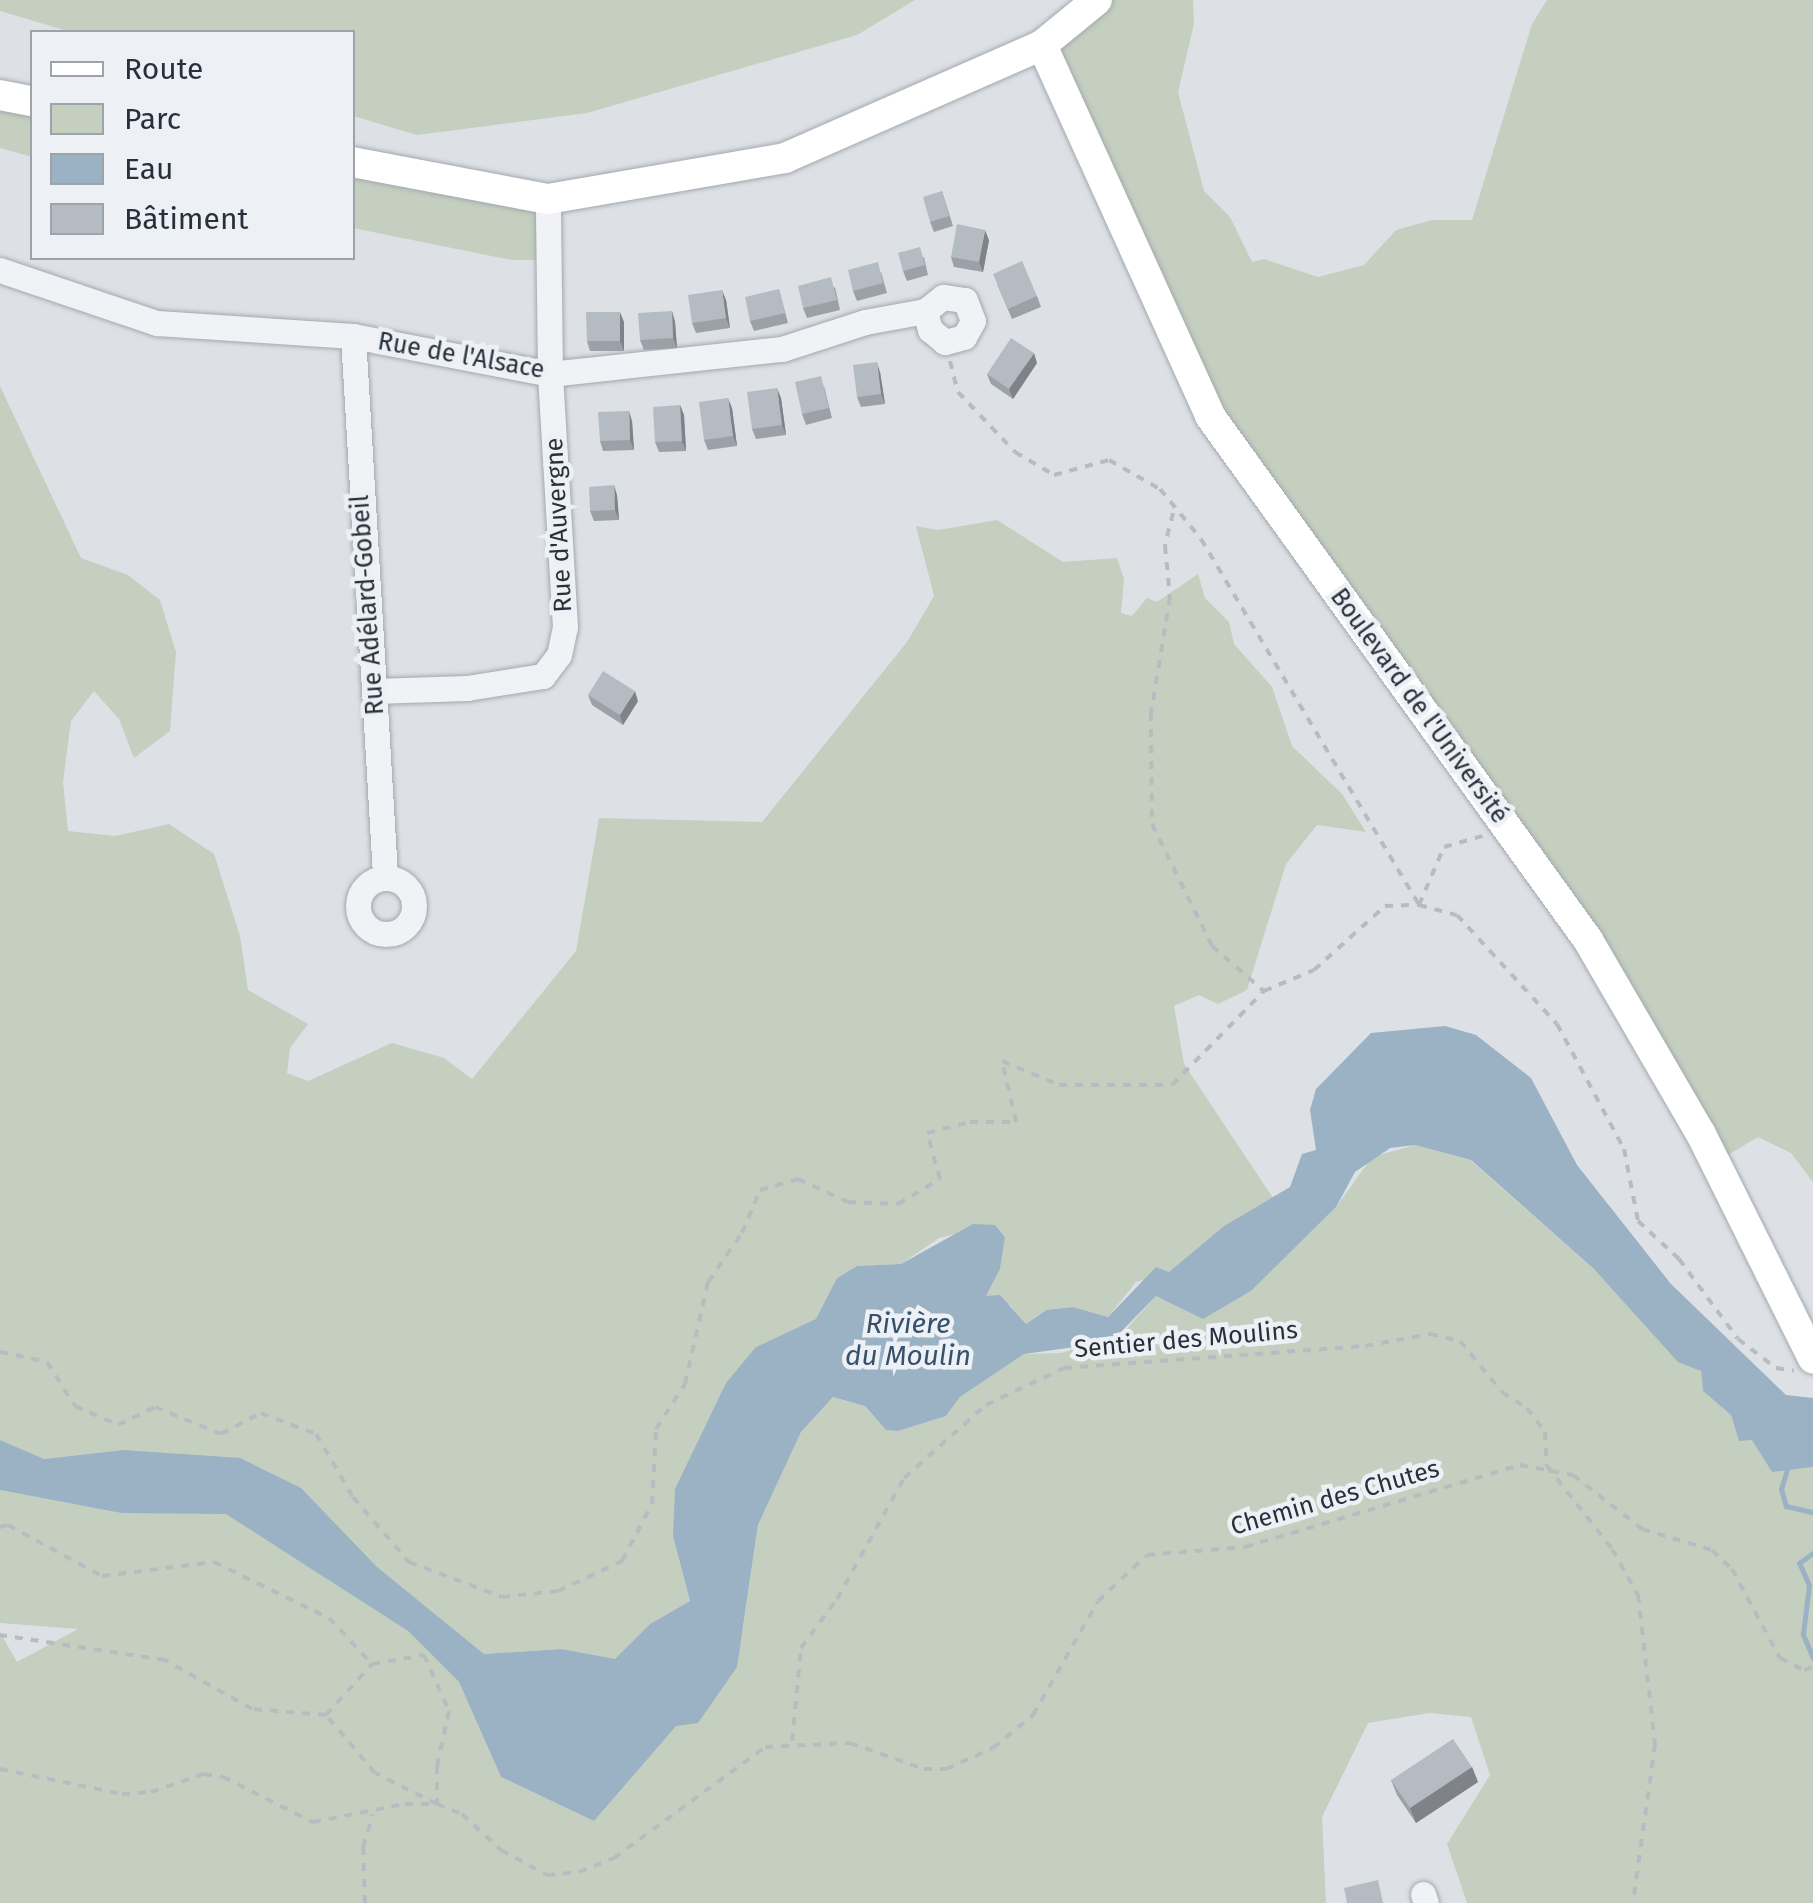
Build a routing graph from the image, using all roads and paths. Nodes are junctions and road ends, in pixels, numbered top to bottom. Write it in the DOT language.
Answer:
graph roads {
  1 [pos="1097,0"];
  2 [pos="1042,45"];
  3 [pos="0,95"];
  4 [pos="30,101"];
  5 [pos="355,163"];
  6 [pos="548,199"];
  7 [pos="0,270"];
  8 [pos="925,311"];
  9 [pos="353,336"];
  10 [pos="945,342"];
  11 [pos="550,374"];
  12 [pos="1173,513"];
  13 [pos="374,691"];
  14 [pos="1507,828"];
  15 [pos="386,874"];
  16 [pos="1419,906"];
  17 [pos="1264,992"];
  18 [pos="0,1352"];
  19 [pos="1808,1359"];
  20 [pos="1547,1466"];
  21 [pos="0,1527"];
  22 [pos="0,1635"];
  23 [pos="372,1664"];
  24 [pos="1813,1668"];
  25 [pos="326,1714"];
  26 [pos="792,1741"];
  27 [pos="0,1769"];
  28 [pos="436,1804"];
  29 [pos="373,1814"];
  30 [pos="365,1903"];
  31 [pos="1633,1903"];
  1 -- 2 [label="main road"];
  2 -- 6 [label="main road"];
  2 -- 14 [label="main road, Boulevard de l'Université"];
  3 -- 4 [label="main road"];
  5 -- 6 [label="main road"];
  6 -- 11 [label="street, Rue d'Auvergne"];
  7 -- 9 [label="street, Rue de l'Alsace"];
  8 -- 10 [label="street"];
  8 -- 10 [label="street, Rue de l'Alsace"];
  8 -- 11 [label="street, Rue de l'Alsace"];
  9 -- 11 [label="street, Rue de l'Alsace"];
  9 -- 13 [label="street, Rue Adélard-Gobeil"];
  10 -- 12 [label="path"];
  11 -- 13 [label="street, Rue d'Auvergne"];
  12 -- 16 [label="path"];
  12 -- 17 [label="path"];
  13 -- 15 [label="street, Rue Adélard-Gobeil"];
  14 -- 16 [label="path"];
  14 -- 19 [label="main road, Boulevard de l'Université"];
  16 -- 17 [label="path"];
  16 -- 19 [label="path"];
  17 -- 18 [label="path"];
  20 -- 24 [label="path, Chemin des Chutes"];
  20 -- 26 [label="path, Chemin des Chutes"];
  20 -- 26 [label="path, Sentier des Moulins"];
  20 -- 31 [label="path"];
  21 -- 23 [label="path"];
  22 -- 25 [label="path"];
  23 -- 25 [label="path"];
  23 -- 28 [label="path"];
  25 -- 28 [label="path"];
  26 -- 28 [label="path, Chemin des Chutes"];
  27 -- 29 [label="path"];
  28 -- 29 [label="path"];
  29 -- 30 [label="path"];
}
